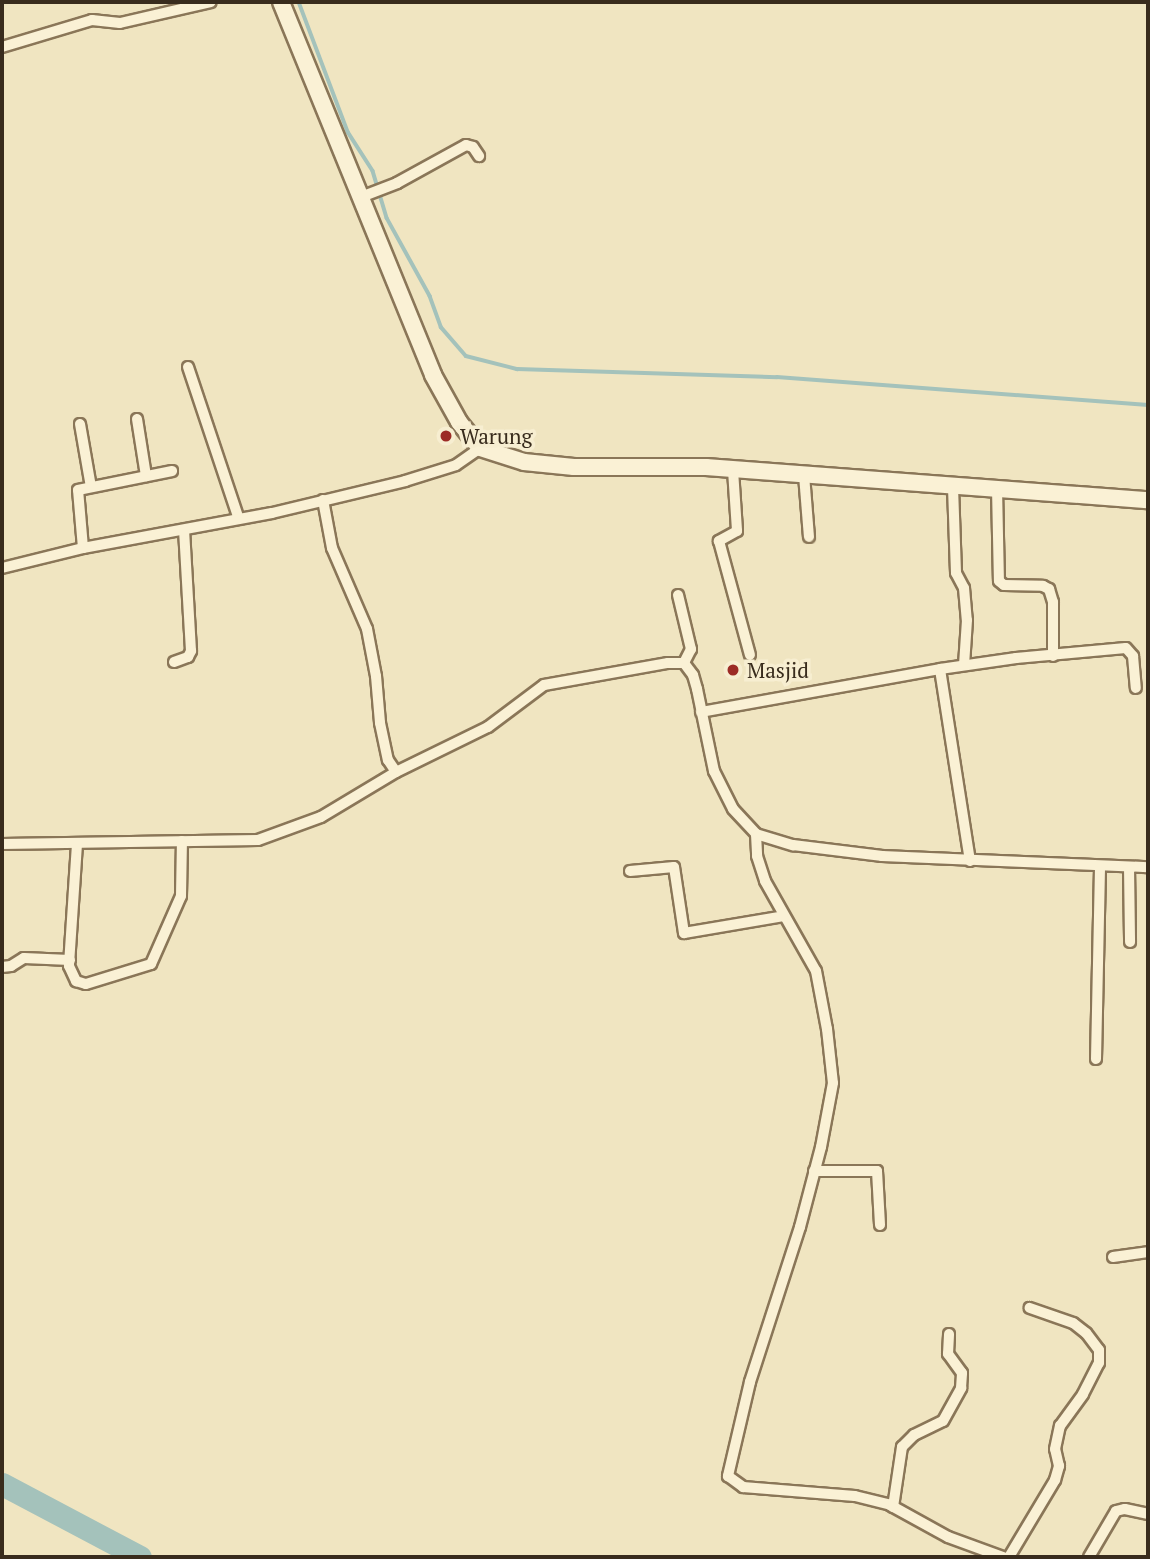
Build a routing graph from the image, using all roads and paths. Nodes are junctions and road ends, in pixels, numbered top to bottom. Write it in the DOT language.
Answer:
graph roads {
  1 [pos="211,2"];
  2 [pos="281,2"];
  3 [pos="2,47"];
  4 [pos="479,156"];
  5 [pos="367,195"];
  6 [pos="188,367"];
  7 [pos="137,419"];
  8 [pos="80,424"];
  9 [pos="480,448"];
  10 [pos="733,470"];
  11 [pos="172,471"];
  12 [pos="804,475"];
  13 [pos="146,477"];
  14 [pos="91,487"];
  15 [pos="953,487"];
  16 [pos="997,488"];
  17 [pos="1148,499"];
  18 [pos="323,500"];
  19 [pos="239,519"];
  20 [pos="184,531"];
  21 [pos="809,537"];
  22 [pos="83,548"];
  23 [pos="2,568"];
  24 [pos="678,594"];
  25 [pos="750,655"];
  26 [pos="1053,656"];
  27 [pos="174,662"];
  28 [pos="684,663"];
  29 [pos="964,665"];
  30 [pos="940,669"];
  31 [pos="1136,688"];
  32 [pos="701,712"];
  33 [pos="396,772"];
  34 [pos="756,834"];
  35 [pos="182,841"];
  36 [pos="2,844"];
  37 [pos="77,844"];
  38 [pos="970,861"];
  39 [pos="1100,867"];
  40 [pos="1129,867"];
  41 [pos="1148,867"];
  42 [pos="630,871"];
  43 [pos="784,916"];
  44 [pos="1130,942"];
  45 [pos="70,960"];
  46 [pos="2,967"];
  47 [pos="1096,1059"];
  48 [pos="814,1171"];
  49 [pos="880,1225"];
  50 [pos="1148,1252"];
  51 [pos="1113,1257"];
  52 [pos="1030,1308"];
  53 [pos="949,1334"];
  54 [pos="893,1507"];
  55 [pos="1148,1514"];
  56 [pos="1003,1557"];
  57 [pos="1009,1557"];
  58 [pos="1089,1557"];
  1 -- 3 [label="street"];
  2 -- 5 [label="street"];
  4 -- 5 [label="street"];
  5 -- 9 [label="street"];
  6 -- 19 [label="street"];
  7 -- 13 [label="street"];
  8 -- 14 [label="street"];
  9 -- 10 [label="street"];
  9 -- 18 [label="street"];
  10 -- 12 [label="street"];
  10 -- 25 [label="street"];
  11 -- 13 [label="street"];
  12 -- 15 [label="street"];
  12 -- 21 [label="street"];
  13 -- 14 [label="street"];
  14 -- 22 [label="street"];
  15 -- 16 [label="street"];
  15 -- 29 [label="street"];
  16 -- 17 [label="street"];
  16 -- 26 [label="street"];
  18 -- 19 [label="street"];
  18 -- 33 [label="street"];
  19 -- 20 [label="street"];
  20 -- 22 [label="street"];
  20 -- 27 [label="street"];
  22 -- 23 [label="street"];
  24 -- 28 [label="street"];
  26 -- 29 [label="street"];
  26 -- 31 [label="street"];
  28 -- 32 [label="street"];
  28 -- 33 [label="street"];
  29 -- 30 [label="street"];
  30 -- 32 [label="street"];
  30 -- 38 [label="street"];
  32 -- 34 [label="street"];
  33 -- 35 [label="street"];
  34 -- 38 [label="street"];
  34 -- 43 [label="street"];
  35 -- 37 [label="street"];
  35 -- 45 [label="street"];
  36 -- 37 [label="street"];
  37 -- 45 [label="street"];
  38 -- 39 [label="street"];
  39 -- 40 [label="street"];
  39 -- 47 [label="street"];
  40 -- 41 [label="street"];
  40 -- 44 [label="street"];
  42 -- 43 [label="street"];
  43 -- 48 [label="street"];
  45 -- 46 [label="street"];
  48 -- 49 [label="street"];
  48 -- 54 [label="street"];
  50 -- 51 [label="street"];
  52 -- 57 [label="street"];
  53 -- 54 [label="street"];
  54 -- 56 [label="street"];
  55 -- 58 [label="street"];
}
